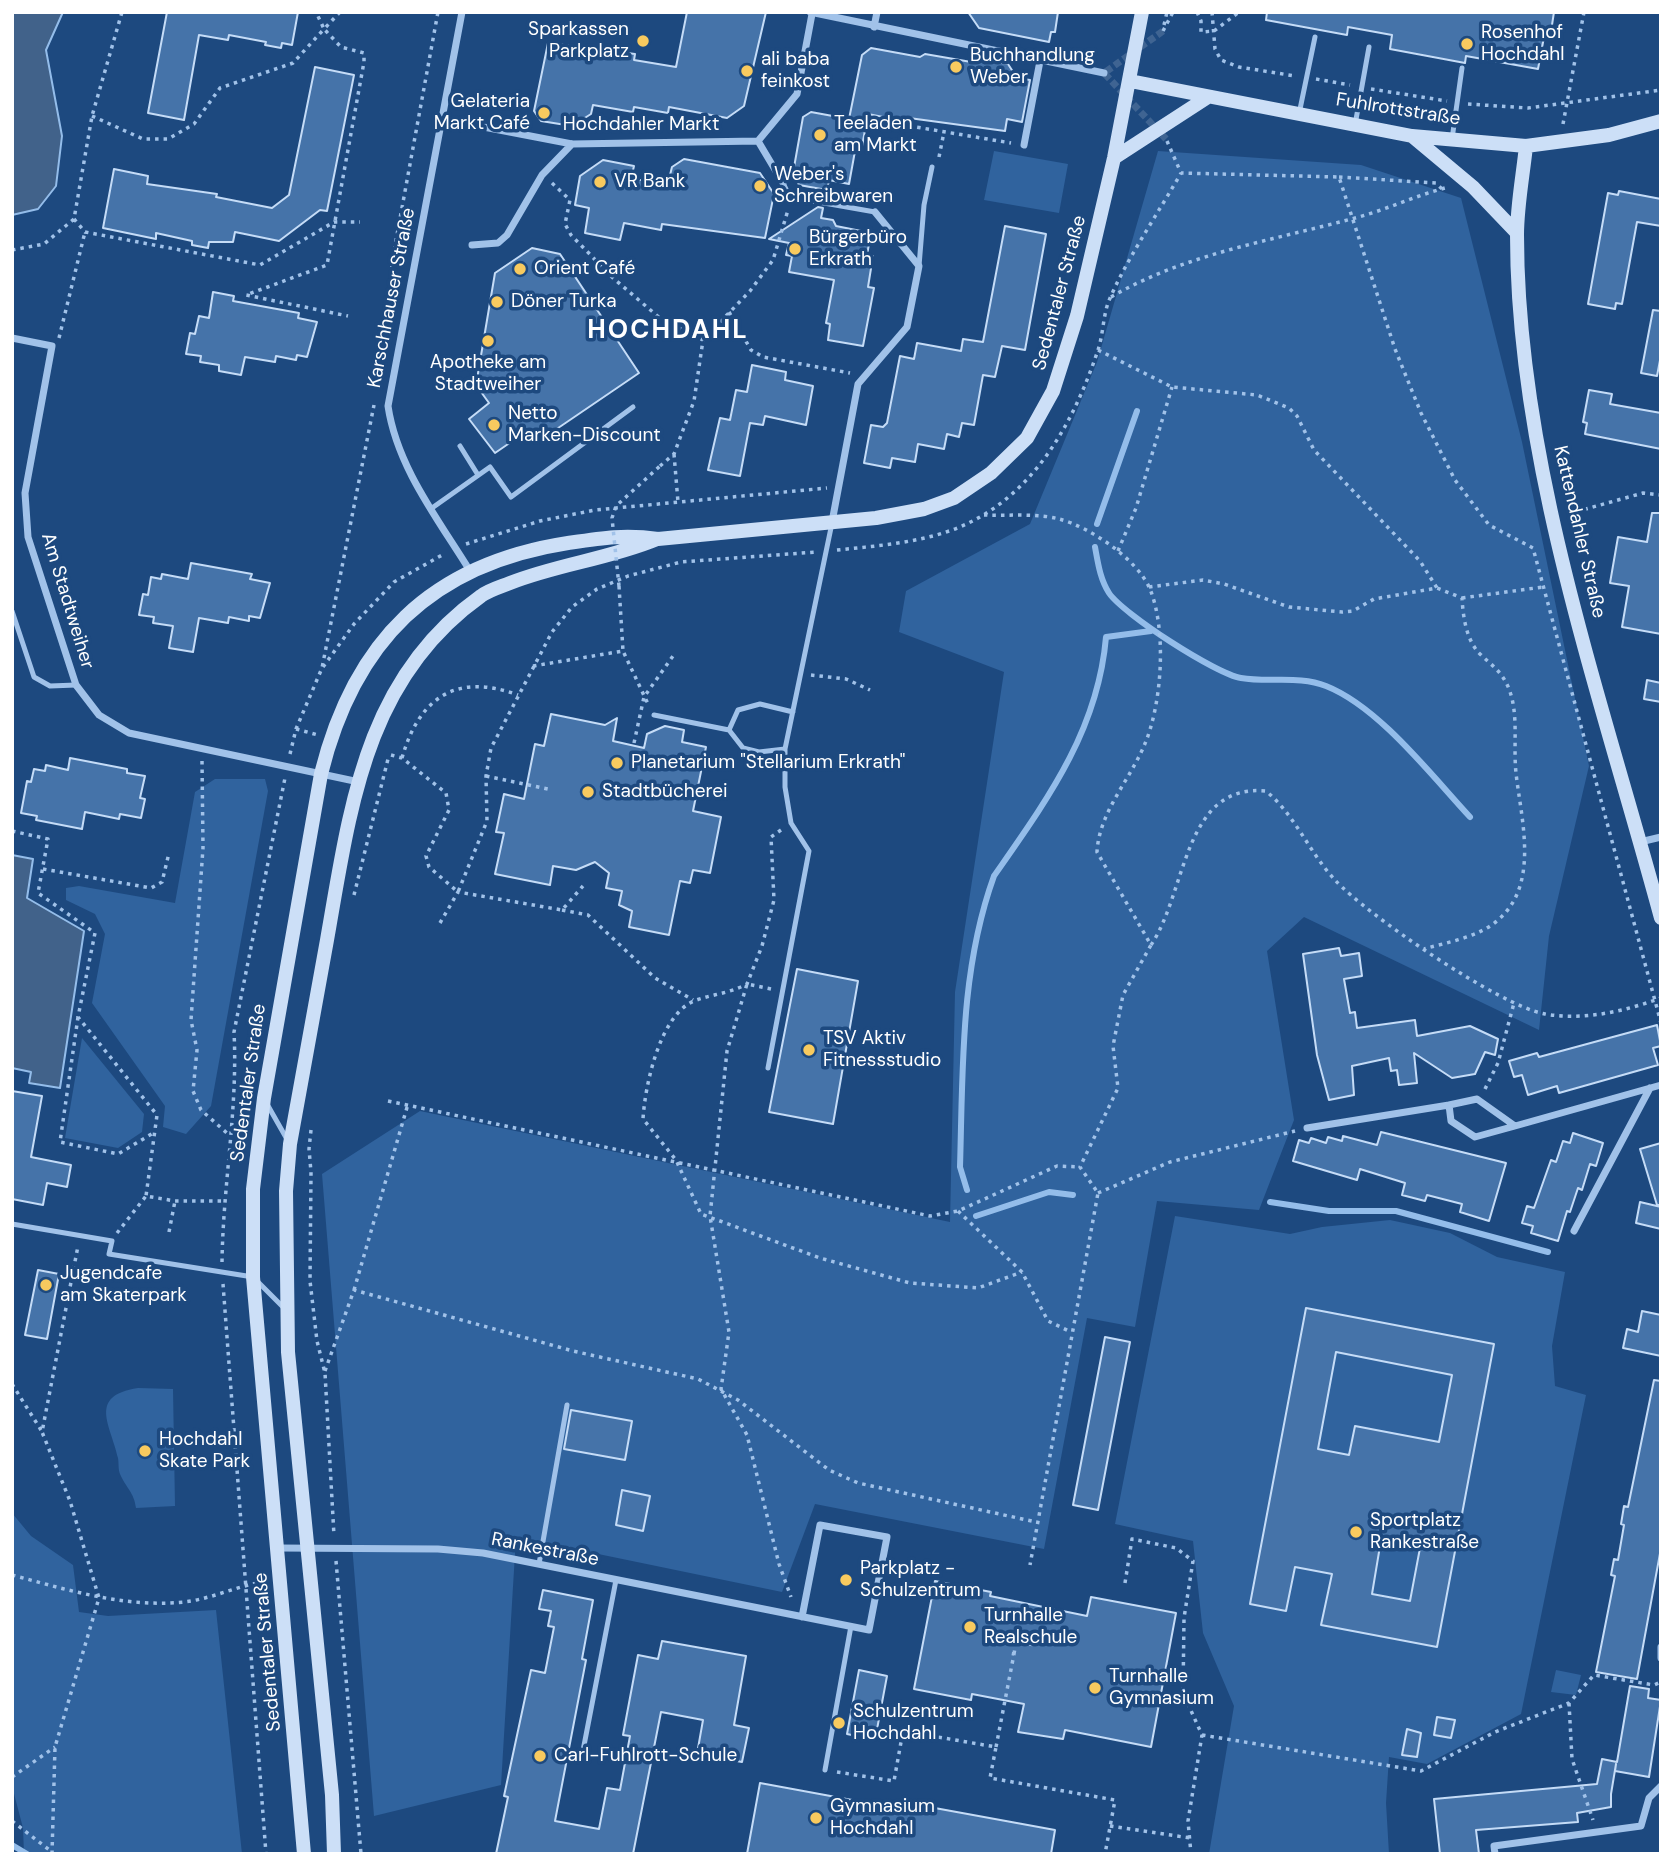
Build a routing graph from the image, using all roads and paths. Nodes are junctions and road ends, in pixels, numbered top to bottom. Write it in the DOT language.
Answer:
graph roads {
  1 [pos="122,12"];
  2 [pos="316,12"];
  3 [pos="340,12"];
  4 [pos="438,12"];
  5 [pos="462,12"];
  6 [pos="877,12"];
  7 [pos="1142,12"];
  8 [pos="1167,12"];
  9 [pos="1173,12"];
  10 [pos="1197,12"];
  11 [pos="1212,12"];
  12 [pos="1239,12"];
  13 [pos="1584,12"];
  14 [pos="811,13"];
  15 [pos="874,26"];
  16 [pos="324,29"];
  17 [pos="1214,31"];
  18 [pos="1315,37"];
  19 [pos="1369,47"];
  20 [pos="1040,61"];
  21 [pos="1462,68"];
  22 [pos="1104,73"];
  23 [pos="1306,78"];
  24 [pos="1130,81"];
  25 [pos="1361,87"];
  26 [pos="1661,90"];
  27 [pos="1208,96"];
  28 [pos="1566,102"];
  29 [pos="1456,103"];
  30 [pos="1299,114"];
  31 [pos="92,116"];
  32 [pos="442,119"];
  33 [pos="1661,121"];
  34 [pos="892,123"];
  35 [pos="1355,125"];
  36 [pos="944,132"];
  37 [pos="1412,136"];
  38 [pos="1166,139"];
  39 [pos="1452,139"];
  40 [pos="758,141"];
  41 [pos="1561,143"];
  42 [pos="572,144"];
  43 [pos="1023,145"];
  44 [pos="1526,146"];
  45 [pos="1114,158"];
  46 [pos="934,168"];
  47 [pos="1181,173"];
  48 [pos="542,175"];
  49 [pos="1339,177"];
  50 [pos="783,183"];
  51 [pos="1468,183"];
  52 [pos="1442,189"];
  53 [pos="790,197"];
  54 [pos="875,212"];
  55 [pos="74,219"];
  56 [pos="1352,219"];
  57 [pos="334,222"];
  58 [pos="360,222"];
  59 [pos="85,232"];
  60 [pos="1517,233"];
  61 [pos="472,245"];
  62 [pos="12,250"];
  63 [pos="919,266"];
  64 [pos="1111,297"];
  65 [pos="729,311"];
  66 [pos="348,316"];
  67 [pos="390,323"];
  68 [pos="12,338"];
  69 [pos="703,340"];
  70 [pos="52,346"];
  71 [pos="1098,350"];
  72 [pos="866,376"];
  73 [pos="1172,387"];
  74 [pos="376,395"];
  75 [pos="633,407"];
  76 [pos="460,446"];
  77 [pos="674,454"];
  78 [pos="478,475"];
  79 [pos="839,487"];
  80 [pos="1661,495"];
  81 [pos="678,502"];
  82 [pos="432,508"];
  83 [pos="984,515"];
  84 [pos="1555,518"];
  85 [pos="832,523"];
  86 [pos="658,538"];
  87 [pos="456,548"];
  88 [pos="827,551"];
  89 [pos="1118,551"];
  90 [pos="470,571"];
  91 [pos="1149,586"];
  92 [pos="1544,587"];
  93 [pos="1437,588"];
  94 [pos="482,595"];
  95 [pos="1462,598"];
  96 [pos="12,611"];
  97 [pos="623,652"];
  98 [pos="673,656"];
  99 [pos="533,666"];
  100 [pos="322,668"];
  101 [pos="800,674"];
  102 [pos="76,685"];
  103 [pos="870,690"];
  104 [pos="518,695"];
  105 [pos="644,697"];
  106 [pos="793,712"];
  107 [pos="654,715"];
  108 [pos="729,730"];
  109 [pos="634,743"];
  110 [pos="201,749"];
  111 [pos="785,749"];
  112 [pos="391,755"];
  113 [pos="402,758"];
  114 [pos="287,767"];
  115 [pos="321,774"];
  116 [pos="486,776"];
  117 [pos="359,782"];
  118 [pos="548,789"];
  119 [pos="791,823"];
  120 [pos="12,831"];
  121 [pos="1661,837"];
  122 [pos="1640,842"];
  123 [pos="169,853"];
  124 [pos="42,869"];
  125 [pos="583,886"];
  126 [pos="458,892"];
  127 [pos="562,910"];
  128 [pos="1661,918"];
  129 [pos="440,923"];
  130 [pos="1151,944"];
  131 [pos="1424,949"];
  132 [pos="747,984"];
  133 [pos="782,991"];
  134 [pos="1661,998"];
  135 [pos="694,1001"];
  136 [pos="1653,1001"];
  137 [pos="1514,1003"];
  138 [pos="78,1017"];
  139 [pos="1661,1023"];
  140 [pos="768,1068"];
  141 [pos="1661,1085"];
  142 [pos="1650,1088"];
  143 [pos="264,1098"];
  144 [pos="1477,1099"];
  145 [pos="388,1101"];
  146 [pos="408,1104"];
  147 [pos="1449,1105"];
  148 [pos="1515,1126"];
  149 [pos="1307,1128"];
  150 [pos="155,1132"];
  151 [pos="229,1134"];
  152 [pos="290,1144"];
  153 [pos="676,1160"];
  154 [pos="1080,1167"];
  155 [pos="713,1170"];
  156 [pos="312,1172"];
  157 [pos="1098,1193"];
  158 [pos="146,1196"];
  159 [pos="175,1201"];
  160 [pos="223,1201"];
  161 [pos="958,1211"];
  162 [pos="710,1216"];
  163 [pos="12,1224"];
  164 [pos="1574,1231"];
  165 [pos="169,1232"];
  166 [pos="80,1236"];
  167 [pos="112,1241"];
  168 [pos="1022,1272"];
  169 [pos="222,1273"];
  170 [pos="253,1277"];
  171 [pos="354,1290"];
  172 [pos="285,1310"];
  173 [pos="1071,1332"];
  174 [pos="325,1373"];
  175 [pos="12,1384"];
  176 [pos="721,1389"];
  177 [pos="567,1405"];
  178 [pos="42,1432"];
  179 [pos="1036,1522"];
  180 [pos="335,1547"];
  181 [pos="278,1548"];
  182 [pos="309,1548"];
  183 [pos="539,1564"];
  184 [pos="1030,1564"];
  185 [pos="12,1575"];
  186 [pos="616,1580"];
  187 [pos="1125,1583"];
  188 [pos="244,1585"];
  189 [pos="99,1598"];
  190 [pos="798,1617"];
  191 [pos="852,1626"];
  192 [pos="1035,1646"];
  193 [pos="1661,1647"];
  194 [pos="1008,1653"];
  195 [pos="1014,1654"];
  196 [pos="1661,1658"];
  197 [pos="1661,1682"];
  198 [pos="1569,1703"];
  199 [pos="1202,1735"];
  200 [pos="55,1747"];
  201 [pos="996,1747"];
  202 [pos="581,1761"];
  203 [pos="825,1770"];
  204 [pos="12,1777"];
  205 [pos="1661,1786"];
  206 [pos="12,1821"];
  207 [pos="1110,1826"];
  208 [pos="1597,1832"];
  209 [pos="1190,1838"];
  210 [pos="52,1853"];
  211 [pos="266,1854"];
  212 [pos="304,1854"];
  213 [pos="334,1854"];
  214 [pos="361,1854"];
  215 [pos="1105,1854"];
  216 [pos="1191,1854"];
  217 [pos="1495,1854"];
  1 -- 31 [label="path"];
  2 -- 16 [label="path"];
  3 -- 16 [label="path"];
  4 -- 67 [label="path"];
  5 -- 32 [label="street, Karschhauser Straße"];
  6 -- 15 [label="street"];
  7 -- 24 [label="street, Sedentaler Straße"];
  8 -- 9 [label="path"];
  10 -- 17 [label="path"];
  11 -- 17 [label="path"];
  12 -- 17 [label="path"];
  13 -- 28 [label="path"];
  14 -- 15 [label="street"];
  14 -- 40 [label="street"];
  15 -- 20 [label="street"];
  16 -- 31 [label="path"];
  16 -- 57 [label="path"];
  17 -- 23 [label="path"];
  18 -- 23 [label="lane"];
  19 -- 25 [label="lane"];
  20 -- 22 [label="street"];
  20 -- 43 [label="street"];
  21 -- 29 [label="lane"];
  23 -- 25 [label="path"];
  23 -- 30 [label="lane"];
  24 -- 27 [label="street, Fuhlrottstraße"];
  24 -- 45 [label="street, Sedentaler Straße"];
  25 -- 29 [label="path"];
  25 -- 35 [label="lane"];
  26 -- 28 [label="path"];
  27 -- 30 [label="street, Fuhlrottstraße"];
  27 -- 45 [label="street"];
  28 -- 29 [label="path"];
  28 -- 41 [label="path"];
  29 -- 39 [label="lane"];
  30 -- 35 [label="street, Fuhlrottstraße"];
  31 -- 55 [label="path"];
  32 -- 42 [label="street, Hochdahler Markt"];
  32 -- 82 [label="street, Karschhauser Straße"];
  33 -- 41 [label="street, Fuhlrottstraße"];
  34 -- 36 [label="path"];
  35 -- 37 [label="street, Fuhlrottstraße"];
  36 -- 43 [label="path"];
  36 -- 46 [label="path"];
  37 -- 39 [label="street, Fuhlrottstraße"];
  37 -- 51 [label="street"];
  38 -- 47 [label="path"];
  39 -- 44 [label="street, Fuhlrottstraße"];
  40 -- 42 [label="street, Hochdahler Markt"];
  40 -- 50 [label="street"];
  41 -- 44 [label="street, Fuhlrottstraße"];
  42 -- 48 [label="street"];
  44 -- 60 [label="street, Kattendahler Straße"];
  45 -- 85 [label="street, Sedentaler Straße"];
  46 -- 63 [label="lane"];
  47 -- 49 [label="path"];
  47 -- 64 [label="path"];
  48 -- 61 [label="street"];
  48 -- 69 [label="path"];
  49 -- 52 [label="path"];
  49 -- 56 [label="path"];
  50 -- 53 [label="lane"];
  51 -- 52 [label="path"];
  51 -- 60 [label="street"];
  52 -- 56 [label="path"];
  53 -- 54 [label="lane"];
  53 -- 65 [label="path"];
  54 -- 63 [label="street"];
  55 -- 59 [label="path"];
  55 -- 62 [label="path"];
  56 -- 64 [label="path"];
  56 -- 92 [label="path"];
  57 -- 58 [label="path"];
  57 -- 59 [label="path"];
  57 -- 66 [label="path"];
  59 -- 70 [label="path"];
  60 -- 84 [label="street, Kattendahler Straße"];
  63 -- 72 [label="street"];
  64 -- 71 [label="path"];
  65 -- 69 [label="path"];
  65 -- 72 [label="path"];
  68 -- 70 [label="street"];
  69 -- 77 [label="path"];
  70 -- 102 [label="street, Am Stadtweiher"];
  71 -- 73 [label="path"];
  71 -- 83 [label="path"];
  72 -- 79 [label="street"];
  73 -- 89 [label="path"];
  73 -- 93 [label="path"];
  74 -- 100 [label="path"];
  75 -- 78 [label="lane"];
  76 -- 78 [label="lane"];
  77 -- 81 [label="path"];
  77 -- 97 [label="path, bridge"];
  78 -- 82 [label="lane"];
  79 -- 81 [label="path"];
  79 -- 85 [label="street"];
  80 -- 84 [label="path"];
  81 -- 87 [label="path"];
  82 -- 87 [label="street, Karschhauser Straße"];
  83 -- 88 [label="path"];
  83 -- 89 [label="path"];
  84 -- 122 [label="street, Kattendahler Straße"];
  85 -- 86 [label="street, Sedentaler Straße"];
  85 -- 88 [label="lane"];
  86 -- 90 [label="street, Sedentaler Straße"];
  86 -- 94 [label="street, Sedentaler Straße"];
  87 -- 90 [label="street, Karschhauser Straße"];
  87 -- 100 [label="path"];
  88 -- 99 [label="path"];
  88 -- 101 [label="lane"];
  89 -- 91 [label="path"];
  90 -- 94 [label="street"];
  90 -- 115 [label="street, Sedentaler Straße"];
  91 -- 93 [label="path"];
  91 -- 130 [label="path"];
  92 -- 95 [label="path"];
  92 -- 136 [label="path"];
  93 -- 95 [label="path"];
  94 -- 117 [label="street, Sedentaler Straße"];
  95 -- 131 [label="path"];
  96 -- 102 [label="lane"];
  97 -- 99 [label="path"];
  97 -- 105 [label="path"];
  98 -- 105 [label="path"];
  99 -- 104 [label="path"];
  100 -- 114 [label="path"];
  101 -- 103 [label="path"];
  101 -- 106 [label="lane"];
  102 -- 110 [label="street, Am Stadtweiher"];
  104 -- 113 [label="path"];
  104 -- 116 [label="path"];
  105 -- 107 [label="path"];
  105 -- 109 [label="path"];
  106 -- 108 [label="lane"];
  106 -- 111 [label="lane"];
  107 -- 108 [label="lane"];
  108 -- 111 [label="lane"];
  110 -- 114 [label="street, Am Stadtweiher"];
  110 -- 151 [label="path"];
  111 -- 119 [label="lane"];
  112 -- 113 [label="path"];
  113 -- 126 [label="path"];
  114 -- 115 [label="street, Am Stadtweiher"];
  114 -- 151 [label="path"];
  115 -- 117 [label="street, Am Stadtweiher"];
  115 -- 143 [label="street, Sedentaler Straße"];
  116 -- 118 [label="path"];
  116 -- 126 [label="path"];
  117 -- 152 [label="street, Sedentaler Straße"];
  119 -- 132 [label="path"];
  119 -- 133 [label="lane"];
  120 -- 124 [label="path"];
  121 -- 122 [label="street"];
  122 -- 128 [label="street, Kattendahler Straße"];
  123 -- 124 [label="path"];
  124 -- 138 [label="path"];
  125 -- 127 [label="path"];
  126 -- 127 [label="path"];
  126 -- 129 [label="path"];
  127 -- 135 [label="path"];
  130 -- 131 [label="path"];
  130 -- 154 [label="path"];
  131 -- 137 [label="path"];
  132 -- 133 [label="path"];
  132 -- 135 [label="path"];
  132 -- 155 [label="path"];
  133 -- 140 [label="lane"];
  134 -- 136 [label="path"];
  135 -- 153 [label="path"];
  136 -- 137 [label="path"];
  136 -- 139 [label="path"];
  137 -- 144 [label="path"];
  138 -- 150 [label="path"];
  138 -- 150 [label="path"];
  141 -- 142 [label="street"];
  142 -- 148 [label="street"];
  142 -- 164 [label="street"];
  143 -- 152 [label="lane"];
  143 -- 170 [label="street, Sedentaler Straße"];
  144 -- 147 [label="street"];
  144 -- 148 [label="street"];
  145 -- 146 [label="path"];
  146 -- 153 [label="path"];
  146 -- 171 [label="path"];
  147 -- 148 [label="street"];
  147 -- 149 [label="street"];
  149 -- 157 [label="path"];
  150 -- 158 [label="path"];
  151 -- 160 [label="path"];
  152 -- 172 [label="street, Sedentaler Straße"];
  153 -- 155 [label="path"];
  153 -- 162 [label="path"];
  154 -- 157 [label="path"];
  154 -- 161 [label="path"];
  155 -- 161 [label="path"];
  155 -- 162 [label="path"];
  156 -- 174 [label="path"];
  157 -- 173 [label="path"];
  158 -- 159 [label="path"];
  158 -- 167 [label="path"];
  159 -- 160 [label="path"];
  159 -- 165 [label="path"];
  160 -- 169 [label="path"];
  161 -- 168 [label="path"];
  162 -- 168 [label="path"];
  162 -- 176 [label="path"];
  163 -- 166 [label="lane"];
  166 -- 167 [label="lane"];
  166 -- 178 [label="path"];
  167 -- 169 [label="lane"];
  168 -- 173 [label="path"];
  169 -- 170 [label="lane"];
  169 -- 188 [label="path"];
  170 -- 172 [label="lane"];
  170 -- 181 [label="street, Sedentaler Straße"];
  171 -- 174 [label="path"];
  171 -- 176 [label="path"];
  172 -- 182 [label="street, Sedentaler Straße"];
  173 -- 179 [label="path"];
  174 -- 180 [label="path"];
  175 -- 178 [label="path"];
  176 -- 179 [label="path"];
  176 -- 190 [label="path"];
  177 -- 183 [label="lane"];
  178 -- 189 [label="path"];
  179 -- 184 [label="path"];
  180 -- 182 [label="street, Rankestraße"];
  180 -- 183 [label="street, Rankestraße"];
  180 -- 214 [label="path"];
  181 -- 182 [label="street, Rankestraße"];
  181 -- 212 [label="street, Sedentaler Straße"];
  182 -- 213 [label="street, Sedentaler Straße"];
  183 -- 186 [label="street, Rankestraße"];
  185 -- 189 [label="path"];
  186 -- 190 [label="street, Rankestraße"];
  186 -- 202 [label="lane"];
  187 -- 199 [label="path"];
  188 -- 189 [label="path"];
  188 -- 211 [label="path"];
  189 -- 200 [label="path"];
  190 -- 191 [label="street, Rankestraße"];
  190 -- 191 [label="street"];
  191 -- 203 [label="lane"];
  192 -- 195 [label="path"];
  193 -- 196 [label="street"];
  194 -- 195 [label="path"];
  195 -- 201 [label="path"];
  197 -- 198 [label="path"];
  198 -- 199 [label="path"];
  198 -- 208 [label="path"];
  199 -- 209 [label="path"];
  200 -- 204 [label="path"];
  200 -- 210 [label="path"];
  201 -- 203 [label="path"];
  201 -- 207 [label="path"];
  205 -- 208 [label="street"];
  206 -- 210 [label="path"];
  207 -- 209 [label="path"];
  207 -- 215 [label="path"];
  208 -- 217 [label="street"];
  209 -- 216 [label="path"];
}
